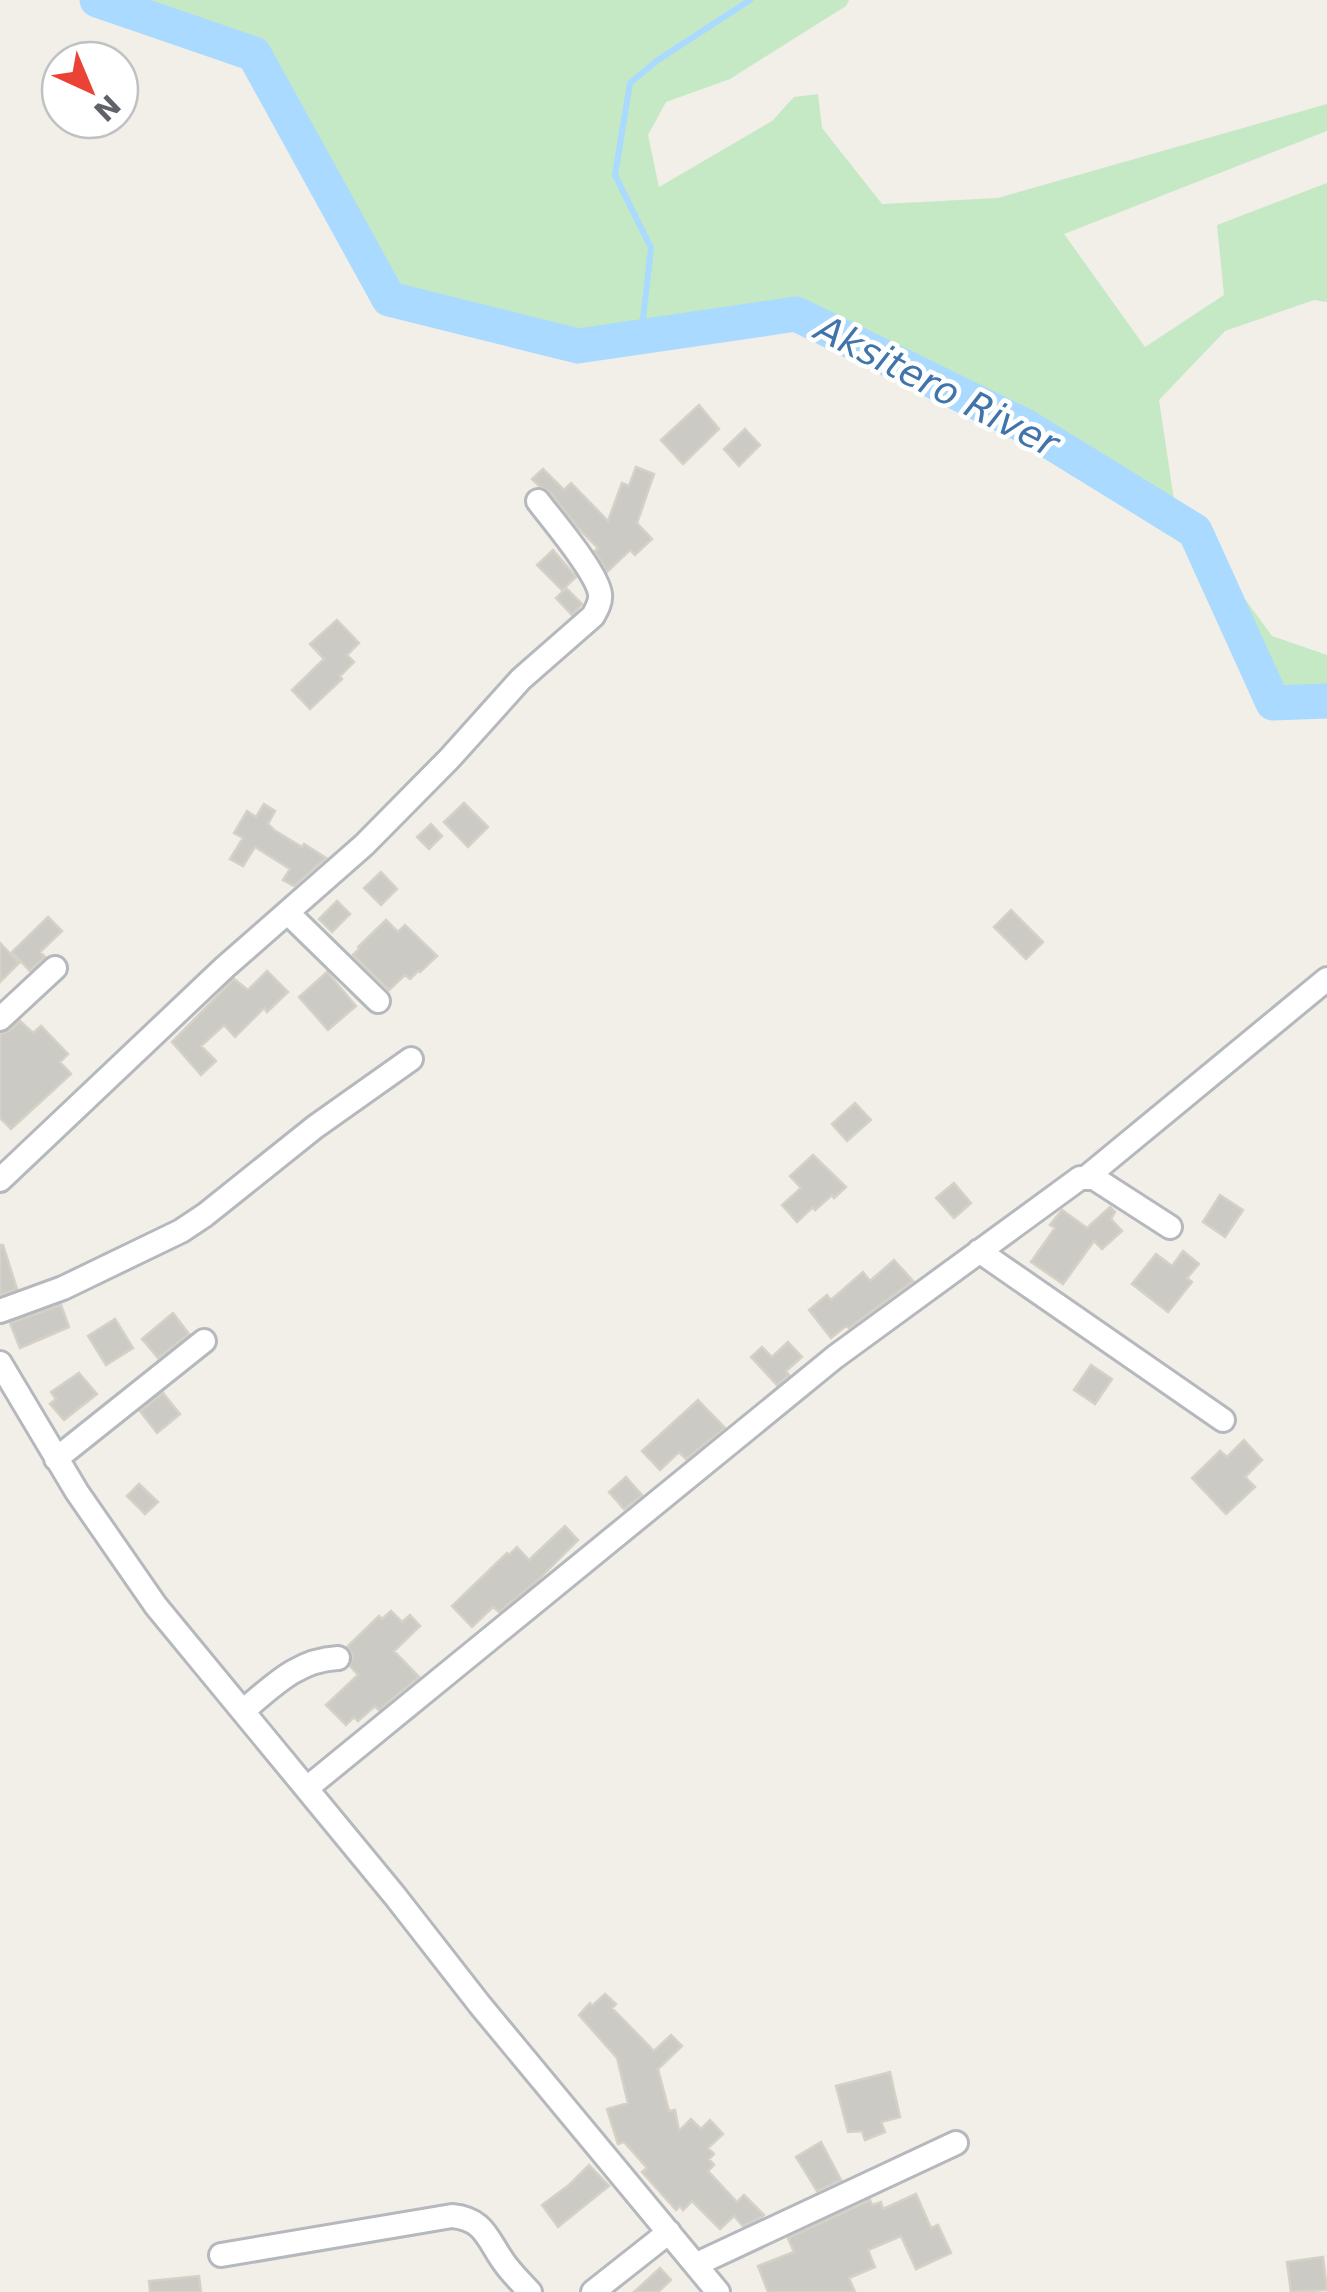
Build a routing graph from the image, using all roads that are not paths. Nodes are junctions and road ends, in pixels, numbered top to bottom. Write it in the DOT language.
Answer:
graph roads {
  1 [pos="538,501"];
  2 [pos="288,913"];
  3 [pos="56,968"];
  4 [pos="1327,979"];
  5 [pos="378,1001"];
  6 [pos="0,1019"];
  7 [pos="410,1059"];
  8 [pos="1088,1176"];
  9 [pos="0,1180"];
  10 [pos="1170,1227"];
  11 [pos="979,1251"];
  12 [pos="0,1312"];
  13 [pos="204,1341"];
  14 [pos="0,1363"];
  15 [pos="1223,1420"];
  16 [pos="56,1459"];
  17 [pos="338,1658"];
  18 [pos="243,1710"];
  19 [pos="307,1788"];
  20 [pos="956,2143"];
  21 [pos="669,2232"];
  22 [pos="221,2255"];
  23 [pos="697,2264"];
  24 [pos="530,2292"];
  25 [pos="593,2292"];
  26 [pos="718,2292"];
  1 -- 2 [label="street"];
  2 -- 5 [label="street"];
  2 -- 9 [label="street"];
  3 -- 6 [label="street"];
  4 -- 8 [label="street"];
  7 -- 12 [label="street"];
  8 -- 10 [label="street"];
  8 -- 11 [label="street"];
  11 -- 15 [label="street"];
  11 -- 19 [label="street"];
  13 -- 16 [label="street"];
  14 -- 16 [label="street"];
  16 -- 18 [label="street"];
  17 -- 18 [label="street"];
  18 -- 19 [label="street"];
  19 -- 21 [label="street"];
  20 -- 23 [label="street"];
  21 -- 23 [label="street"];
  21 -- 25 [label="street"];
  22 -- 24 [label="street"];
  23 -- 26 [label="street"];
}
